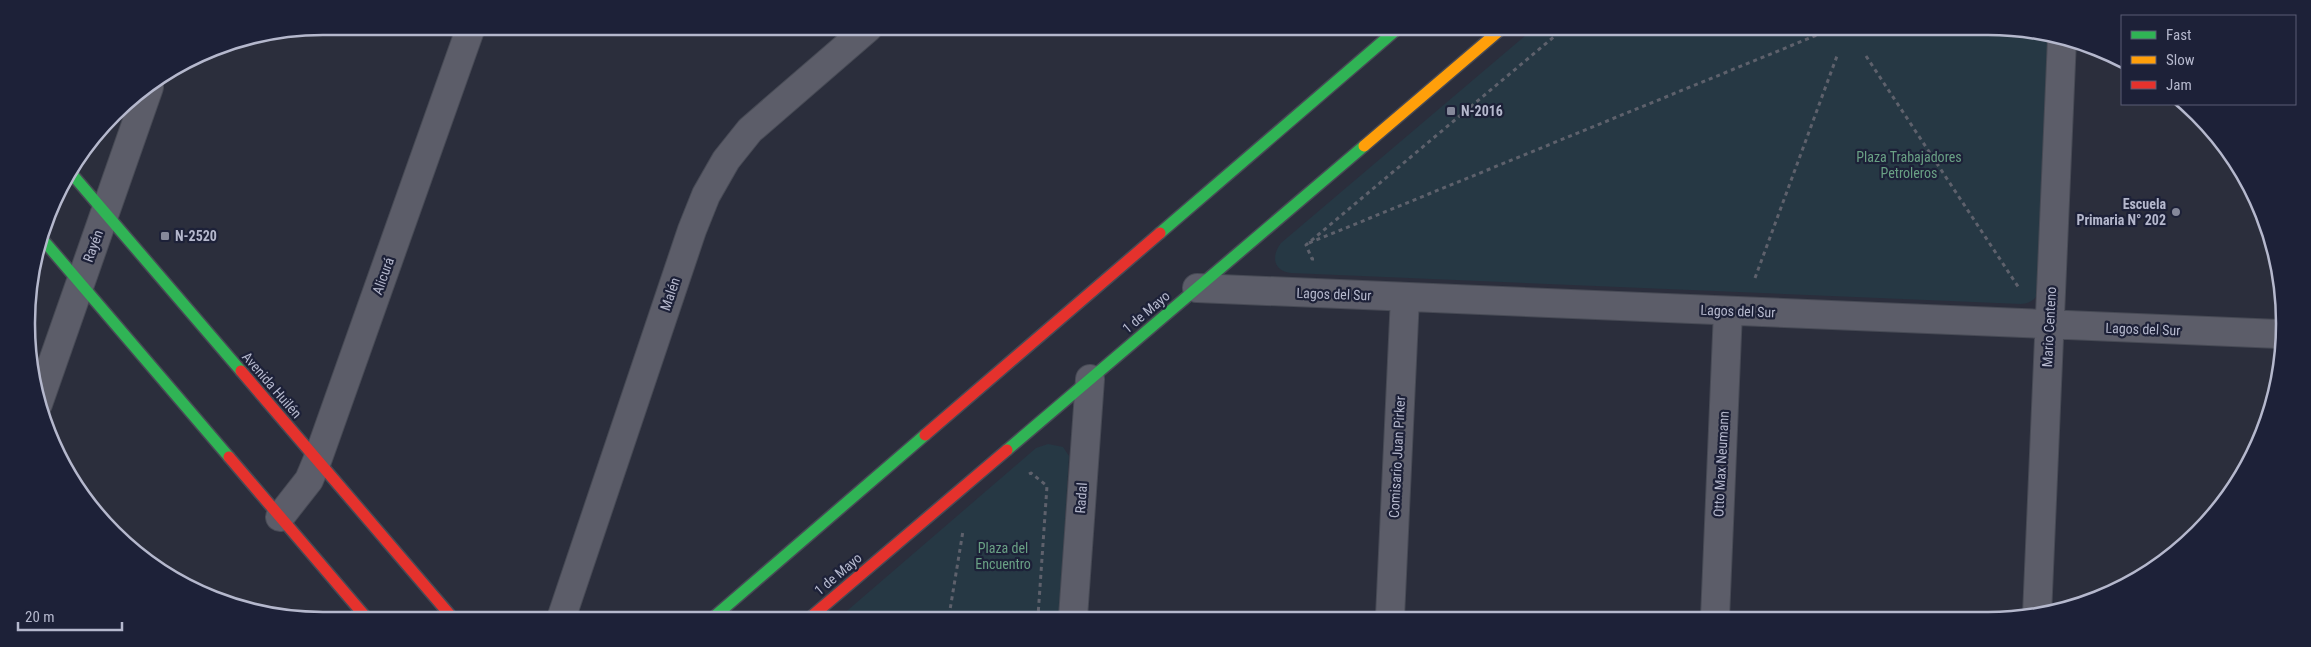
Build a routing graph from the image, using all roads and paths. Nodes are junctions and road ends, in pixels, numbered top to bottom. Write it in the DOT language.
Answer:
graph roads {
  1 [pos="468,35"];
  2 [pos="860,35"];
  3 [pos="1390,35"];
  4 [pos="1493,35"];
  5 [pos="1556,35"];
  6 [pos="1817,35"];
  7 [pos="2062,45"];
  8 [pos="1838,56"];
  9 [pos="1866,56"];
  10 [pos="144,98"];
  11 [pos="75,178"];
  12 [pos="105,213"];
  13 [pos="46,244"];
  14 [pos="1306,245"];
  15 [pos="1322,260"];
  16 [pos="1746,277"];
  17 [pos="1755,278"];
  18 [pos="1765,278"];
  19 [pos="80,283"];
  20 [pos="1197,288"];
  21 [pos="2009,288"];
  22 [pos="1405,297"];
  23 [pos="1728,311"];
  24 [pos="2049,324"];
  25 [pos="2275,334"];
  26 [pos="1090,379"];
  27 [pos="43,389"];
  28 [pos="317,461"];
  29 [pos="1024,479"];
  30 [pos="280,516"];
  31 [pos="971,524"];
  32 [pos="963,531"];
  33 [pos="956,537"];
  34 [pos="2037,607"];
  35 [pos="361,612"];
  36 [pos="447,612"];
  37 [pos="563,612"];
  38 [pos="720,612"];
  39 [pos="817,612"];
  40 [pos="951,612"];
  41 [pos="1038,612"];
  42 [pos="1073,612"];
  43 [pos="1390,612"];
  44 [pos="1715,612"];
  1 -- 28 [label="street, Alicurá"];
  2 -- 37 [label="street, Malén"];
  3 -- 38 [label="main road"];
  4 -- 20 [label="main road, 1 de Mayo"];
  5 -- 14 [label="path"];
  6 -- 14 [label="path"];
  7 -- 24 [label="street, Mario Centeno"];
  8 -- 17 [label="path"];
  9 -- 21 [label="path"];
  10 -- 12 [label="street, Rayén"];
  11 -- 12 [label="main road, Avenida Huilén"];
  12 -- 19 [label="street, Rayén"];
  12 -- 28 [label="main road, Avenida Huilén"];
  13 -- 19 [label="main road"];
  14 -- 15 [label="path"];
  16 -- 17 [label="path"];
  17 -- 18 [label="path"];
  19 -- 27 [label="street, Rayén"];
  19 -- 30 [label="main road"];
  20 -- 22 [label="street, Lagos del Sur"];
  20 -- 26 [label="main road, 1 de Mayo"];
  22 -- 23 [label="street, Lagos del Sur"];
  22 -- 43 [label="street, Comisario Juan Pirker"];
  23 -- 24 [label="street, Lagos del Sur"];
  23 -- 44 [label="street, Otto Max Neumann"];
  24 -- 25 [label="street, Lagos del Sur"];
  24 -- 34 [label="street, Mario Centeno"];
  26 -- 39 [label="main road, 1 de Mayo"];
  26 -- 42 [label="street, Radal"];
  28 -- 30 [label="street, Alicurá"];
  28 -- 36 [label="main road, Avenida Huilén"];
  29 -- 41 [label="path"];
  30 -- 35 [label="main road"];
  31 -- 32 [label="path"];
  32 -- 33 [label="path"];
  32 -- 40 [label="path"];
}
